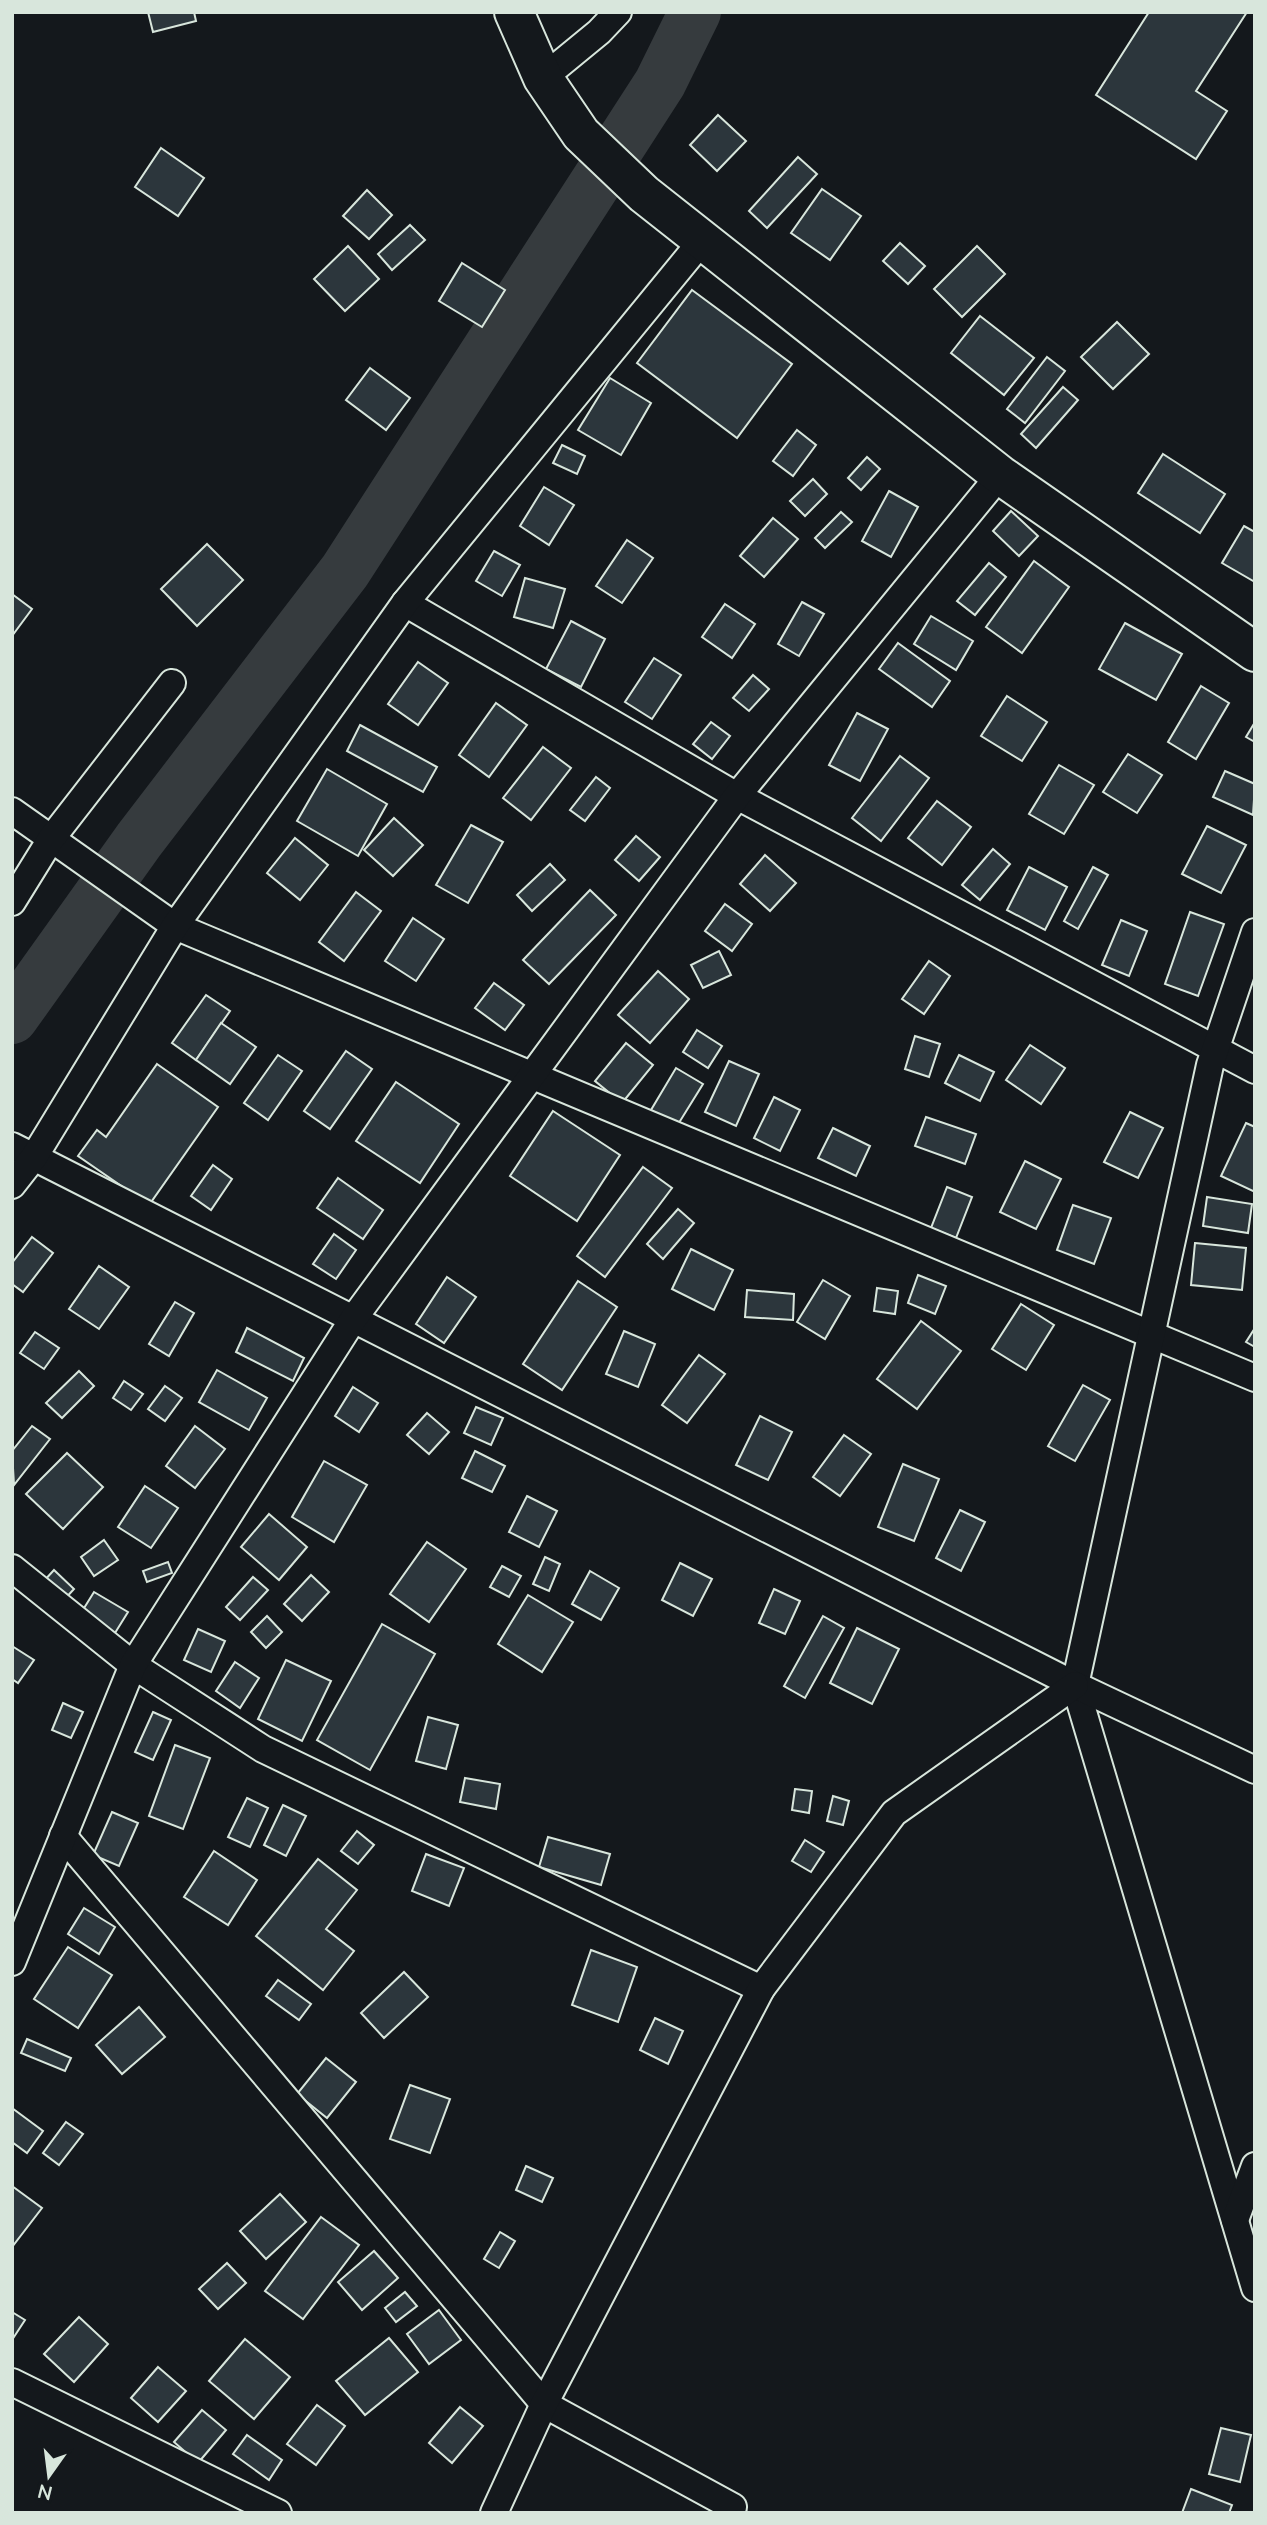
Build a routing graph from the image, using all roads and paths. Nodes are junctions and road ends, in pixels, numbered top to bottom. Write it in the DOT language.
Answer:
graph roads {
  1 [pos="514,12"];
  2 [pos="618,12"];
  3 [pos="544,78"];
  4 [pos="701,242"];
  5 [pos="1000,475"];
  6 [pos="405,603"];
  7 [pos="1255,652"];
  8 [pos="172,683"];
  9 [pos="737,796"];
  10 [pos="12,811"];
  11 [pos="51,839"];
  12 [pos="12,902"];
  13 [pos="175,926"];
  14 [pos="1255,932"];
  15 [pos="1215,1049"];
  16 [pos="1255,1070"];
  17 [pos="531,1076"];
  18 [pos="23,1151"];
  19 [pos="12,1185"];
  20 [pos="354,1318"];
  21 [pos="1152,1337"];
  22 [pos="1255,1378"];
  23 [pos="12,1568"];
  24 [pos="133,1665"];
  25 [pos="1075,1685"];
  26 [pos="1255,1770"];
  27 [pos="64,1836"];
  28 [pos="12,1962"];
  29 [pos="761,1989"];
  30 [pos="1255,2166"];
  31 [pos="1235,2220"];
  32 [pos="1255,2288"];
  33 [pos="12,2382"];
  34 [pos="544,2404"];
  35 [pos="733,2507"];
  36 [pos="278,2513"];
  37 [pos="494,2513"];
  1 -- 3 [label="highway"];
  2 -- 3 [label="street"];
  3 -- 4 [label="highway"];
  4 -- 5 [label="highway"];
  4 -- 6 [label="street"];
  5 -- 7 [label="highway"];
  5 -- 9 [label="street"];
  6 -- 9 [label="street"];
  6 -- 13 [label="street"];
  8 -- 11 [label="street"];
  9 -- 15 [label="street"];
  9 -- 17 [label="street"];
  10 -- 11 [label="street"];
  11 -- 12 [label="street"];
  11 -- 13 [label="street"];
  13 -- 17 [label="street"];
  13 -- 18 [label="street"];
  14 -- 15 [label="street"];
  15 -- 16 [label="street"];
  15 -- 21 [label="street"];
  17 -- 20 [label="street"];
  17 -- 21 [label="street"];
  18 -- 19 [label="street"];
  18 -- 20 [label="street"];
  20 -- 24 [label="street"];
  20 -- 25 [label="street"];
  21 -- 22 [label="street"];
  21 -- 25 [label="street"];
  23 -- 24 [label="street"];
  24 -- 27 [label="street"];
  24 -- 29 [label="street"];
  25 -- 26 [label="street"];
  25 -- 29 [label="street"];
  25 -- 31 [label="street"];
  27 -- 28 [label="street"];
  27 -- 34 [label="street"];
  29 -- 34 [label="street"];
  30 -- 31 [label="street"];
  31 -- 32 [label="street"];
  33 -- 36 [label="street"];
  34 -- 35 [label="street"];
  34 -- 37 [label="street"];
}
